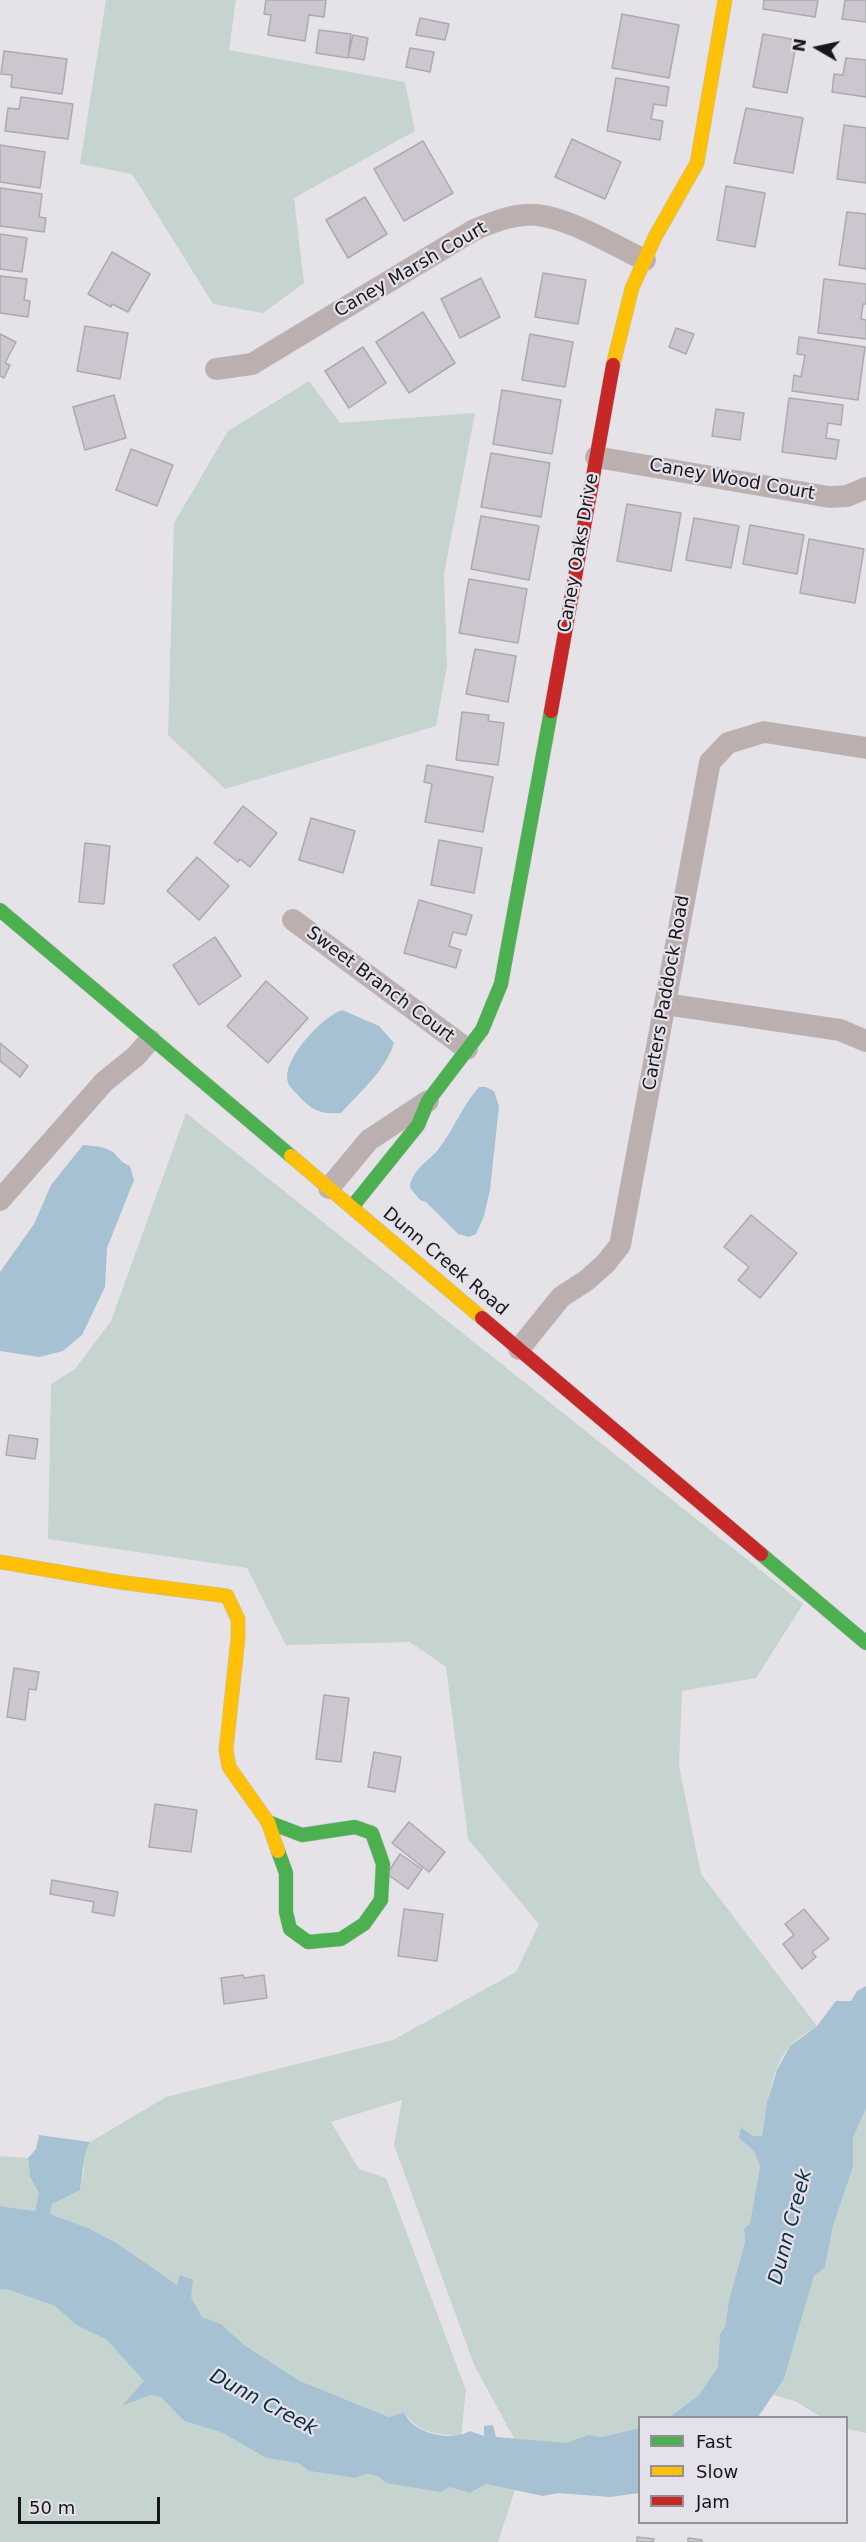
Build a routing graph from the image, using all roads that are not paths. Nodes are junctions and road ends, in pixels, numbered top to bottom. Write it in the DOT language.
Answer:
graph roads {
  1 [pos="725,0"];
  2 [pos="645,260"];
  3 [pos="216,369"];
  4 [pos="596,457"];
  5 [pos="866,488"];
  6 [pos="866,748"];
  7 [pos="0,910"];
  8 [pos="293,920"];
  9 [pos="665,1004"];
  10 [pos="150,1040"];
  11 [pos="866,1041"];
  12 [pos="467,1049"];
  13 [pos="428,1101"];
  14 [pos="329,1188"];
  15 [pos="0,1200"];
  16 [pos="352,1207"];
  17 [pos="519,1349"];
  18 [pos="0,1562"];
  19 [pos="866,1643"];
  20 [pos="268,1822"];
  1 -- 2 [label="street, Caney Oaks Drive"];
  2 -- 3 [label="street, Caney Marsh Court"];
  2 -- 4 [label="street, Caney Oaks Drive"];
  4 -- 5 [label="street, Caney Wood Court"];
  4 -- 12 [label="street, Caney Oaks Drive"];
  6 -- 9 [label="street, Carters Paddock Road"];
  7 -- 10 [label="street, Dunn Creek Road"];
  8 -- 12 [label="street, Sweet Branch Court"];
  9 -- 11 [label="street"];
  9 -- 17 [label="street, Carters Paddock Road"];
  10 -- 14 [label="street, Dunn Creek Road"];
  10 -- 15 [label="street"];
  12 -- 13 [label="street, Caney Oaks Drive"];
  13 -- 14 [label="street, Caney Oaks Drive"];
  13 -- 16 [label="street, Caney Oaks Drive"];
  14 -- 16 [label="street, Dunn Creek Road"];
  16 -- 17 [label="street, Dunn Creek Road"];
  17 -- 19 [label="street, Dunn Creek Road"];
  18 -- 20 [label="street"];
  20 -- 20 [label="street"];
}
